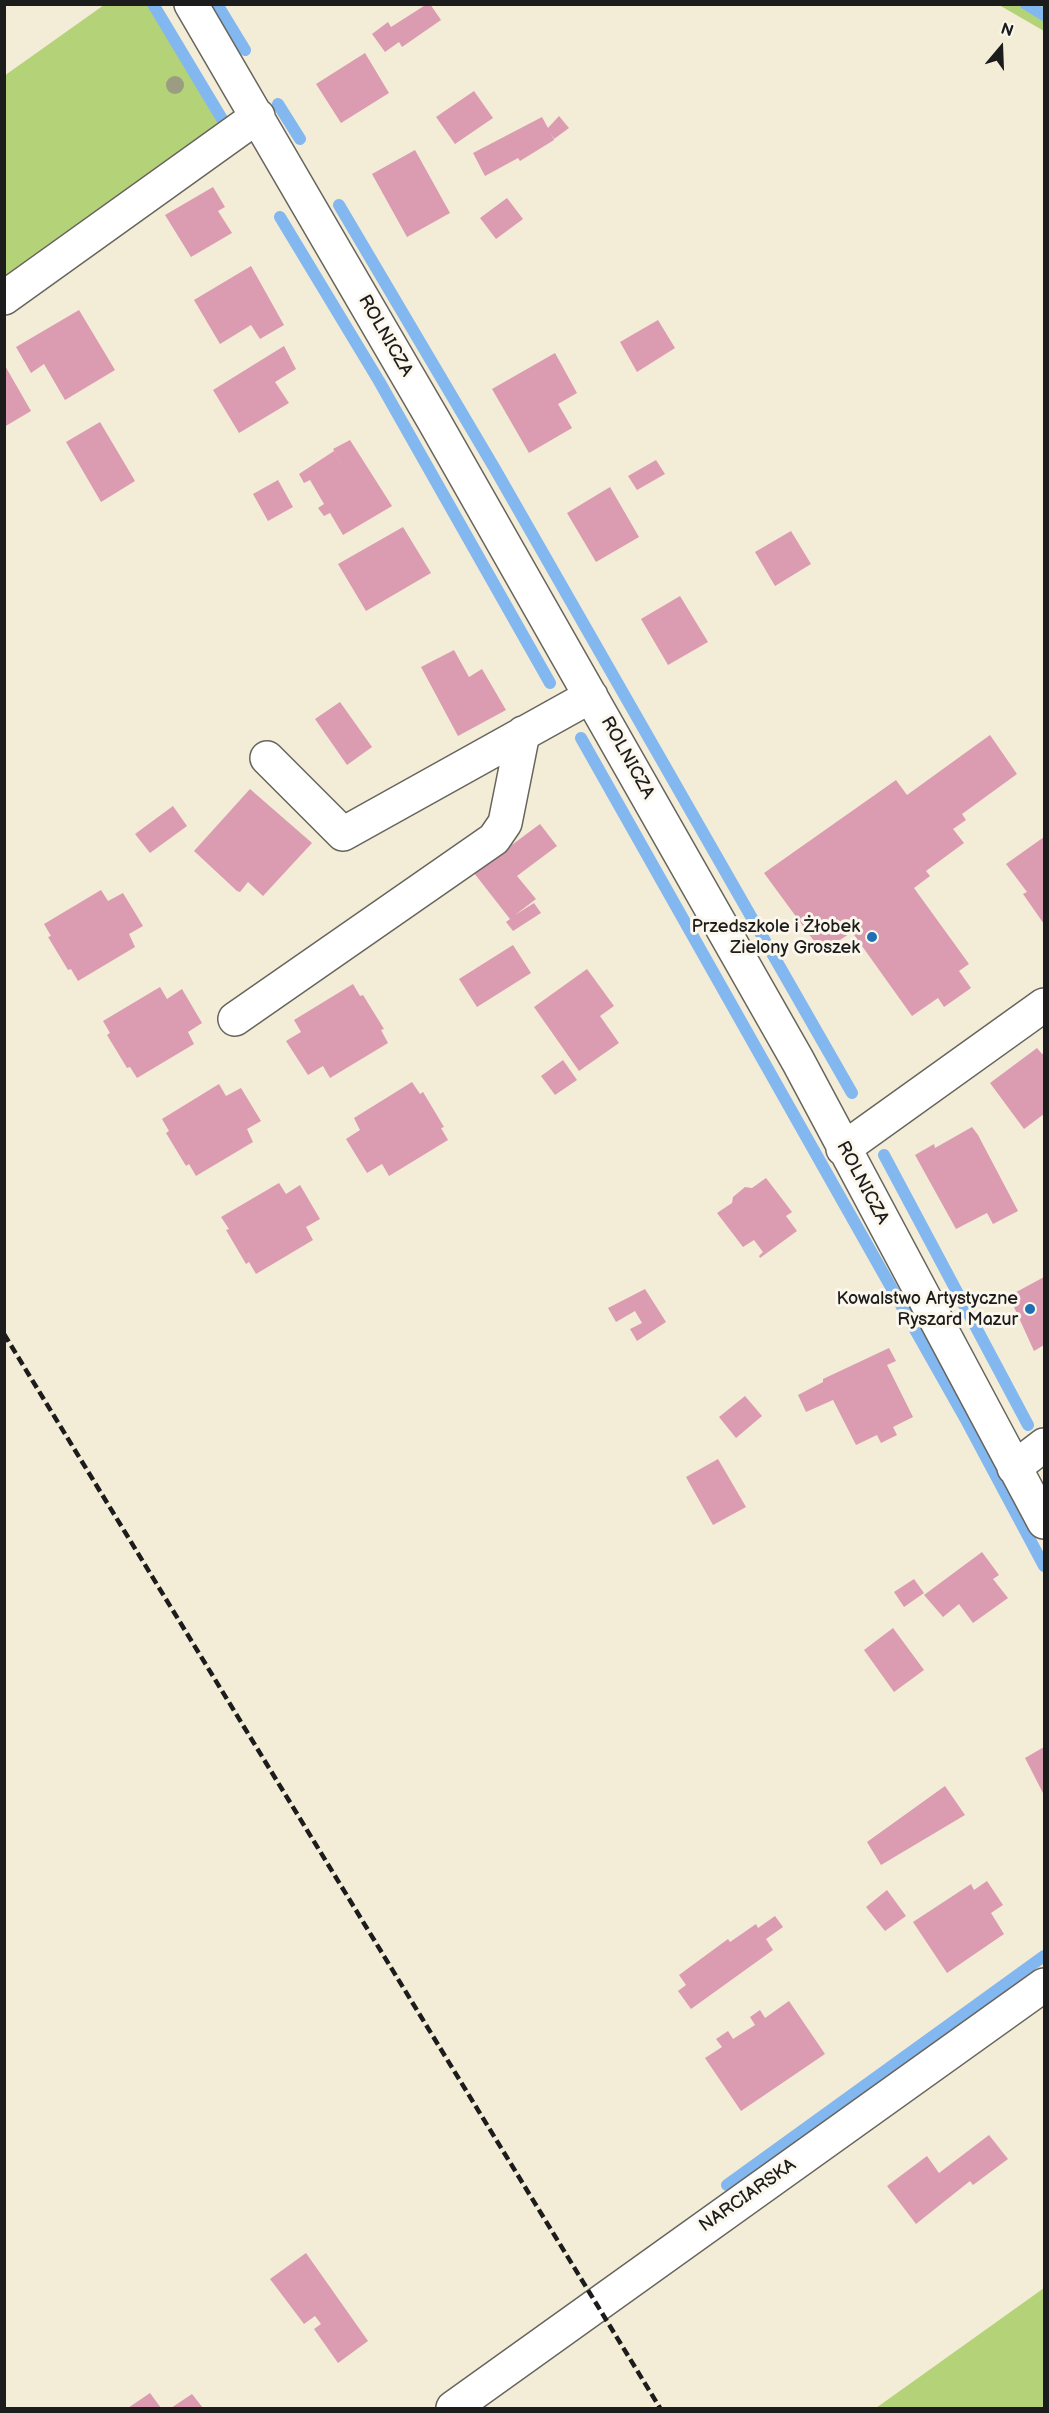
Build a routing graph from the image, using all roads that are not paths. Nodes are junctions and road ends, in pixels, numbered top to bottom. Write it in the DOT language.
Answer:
graph roads {
  1 [pos="191,4"];
  2 [pos="258,116"];
  3 [pos="4,297"];
  4 [pos="591,696"];
  5 [pos="523,733"];
  6 [pos="267,758"];
  7 [pos="1044,1005"];
  8 [pos="235,1019"];
  9 [pos="843,1149"];
  10 [pos="1044,1446"];
  11 [pos="1014,1468"];
  12 [pos="1044,1522"];
  13 [pos="1044,1985"];
  14 [pos="453,2409"];
  1 -- 2 [label="street, ROLNICZA"];
  2 -- 3 [label="street"];
  2 -- 4 [label="street, ROLNICZA"];
  4 -- 5 [label="street"];
  4 -- 9 [label="street, ROLNICZA"];
  5 -- 6 [label="street"];
  5 -- 8 [label="street"];
  7 -- 9 [label="street"];
  9 -- 11 [label="street, ROLNICZA"];
  10 -- 11 [label="street"];
  11 -- 12 [label="street, ROLNICZA"];
  13 -- 14 [label="street, NARCIARSKA"];
}
